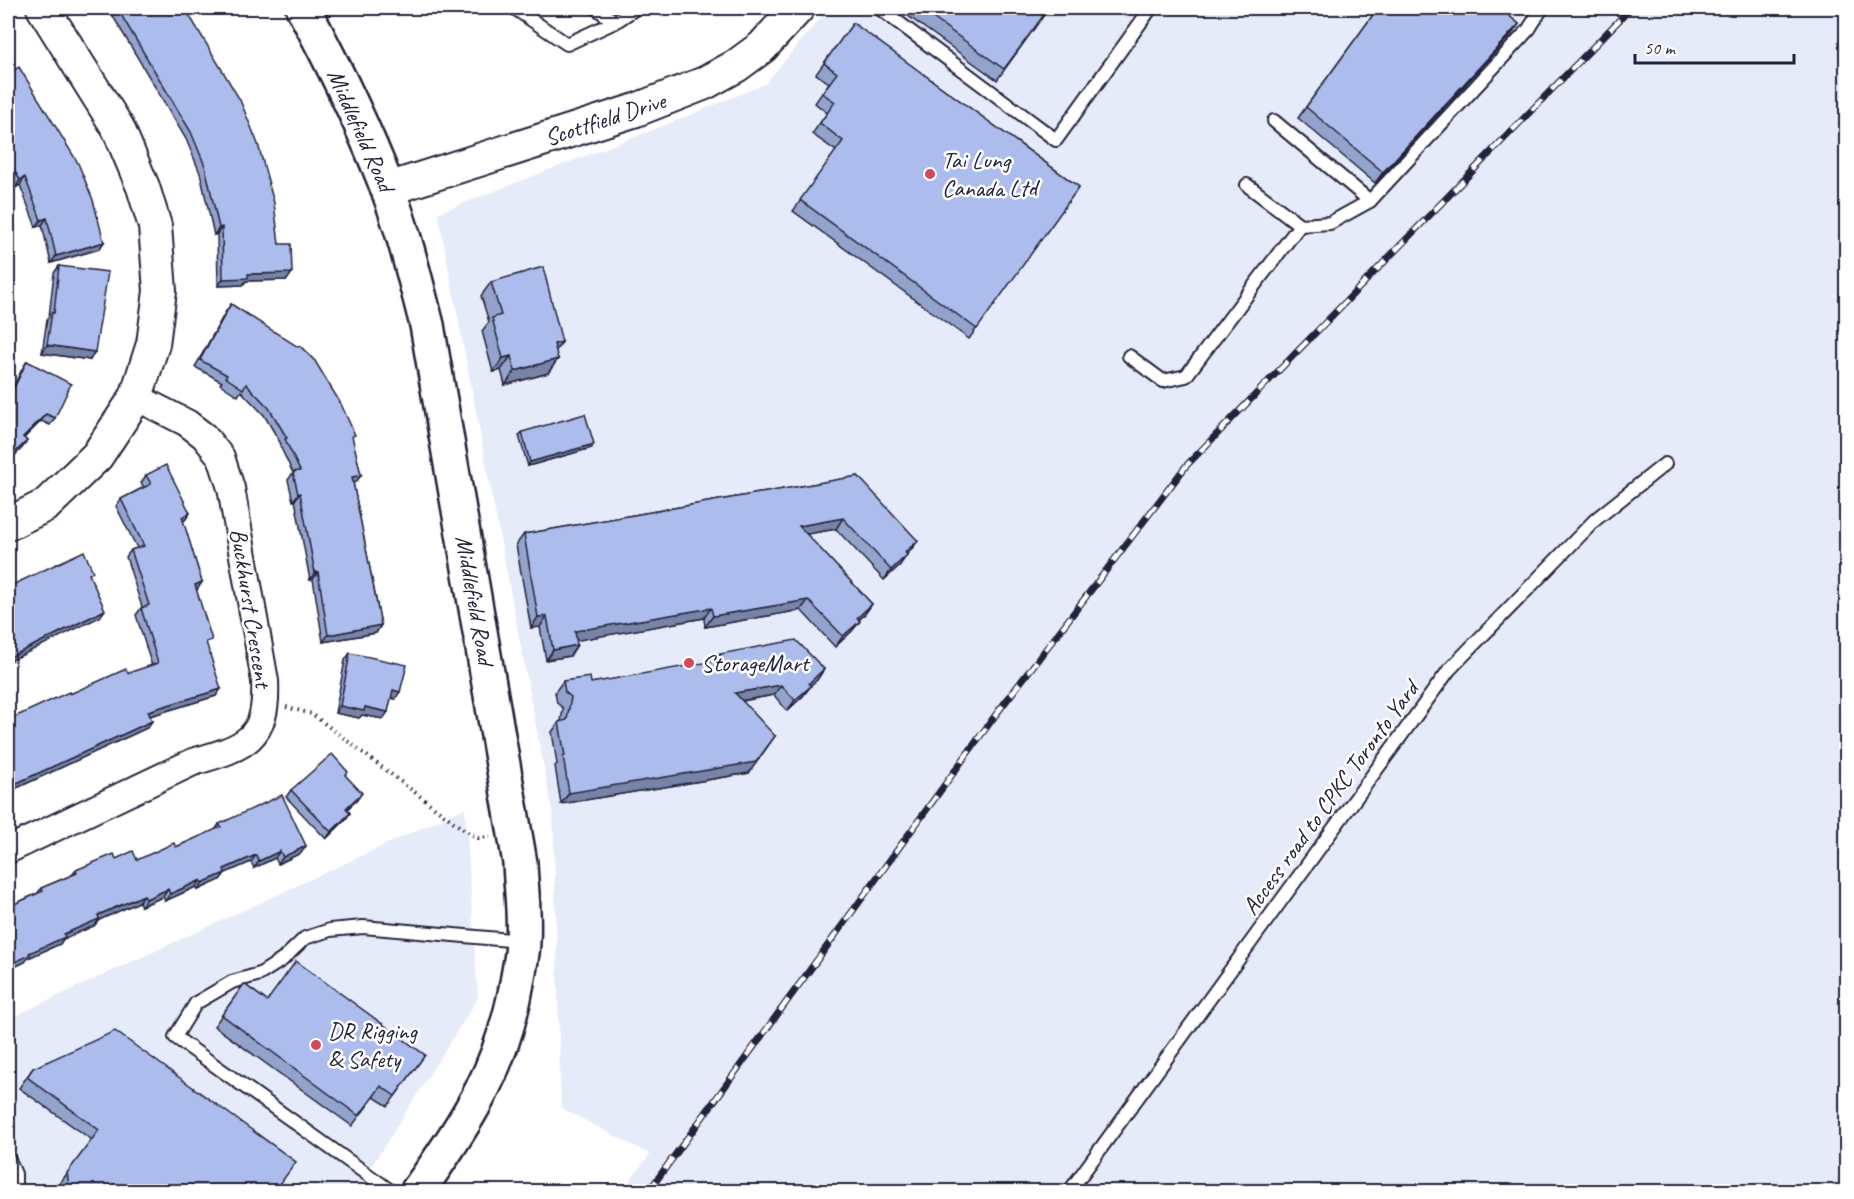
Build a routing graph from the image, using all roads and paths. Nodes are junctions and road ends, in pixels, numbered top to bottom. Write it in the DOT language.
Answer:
graph roads {
  1 [pos="43,8"];
  2 [pos="303,8"];
  3 [pos="514,8"];
  4 [pos="597,8"];
  5 [pos="636,8"];
  6 [pos="798,8"];
  7 [pos="879,8"];
  8 [pos="1151,8"];
  9 [pos="1542,8"];
  10 [pos="615,22"];
  11 [pos="1274,121"];
  12 [pos="1246,185"];
  13 [pos="388,189"];
  14 [pos="1370,201"];
  15 [pos="1300,225"];
  16 [pos="1130,356"];
  17 [pos="136,397"];
  18 [pos="1665,464"];
  19 [pos="8,524"];
  20 [pos="301,711"];
  21 [pos="478,838"];
  22 [pos="8,850"];
  23 [pos="523,941"];
  24 [pos="8,1158"];
  25 [pos="15,1191"];
  26 [pos="392,1191"];
  27 [pos="417,1191"];
  28 [pos="1069,1191"];
  1 -- 17 [label="street"];
  2 -- 13 [label="main road, Middlefield Road"];
  3 -- 10 [label="lane"];
  4 -- 10 [label="lane"];
  5 -- 10 [label="lane"];
  6 -- 13 [label="street, Scottfield Drive"];
  7 -- 8 [label="lane"];
  9 -- 14 [label="lane"];
  11 -- 14 [label="lane"];
  12 -- 15 [label="lane"];
  13 -- 23 [label="main road, Middlefield Road"];
  14 -- 15 [label="lane"];
  15 -- 16 [label="lane"];
  17 -- 19 [label="street"];
  17 -- 22 [label="street, Buckhurst Crescent"];
  18 -- 28 [label="lane, Access road to CPKC Toronto Yard"];
  20 -- 21 [label="path"];
  23 -- 26 [label="lane"];
  23 -- 27 [label="main road, Middlefield Road"];
  24 -- 25 [label="lane"];
}
